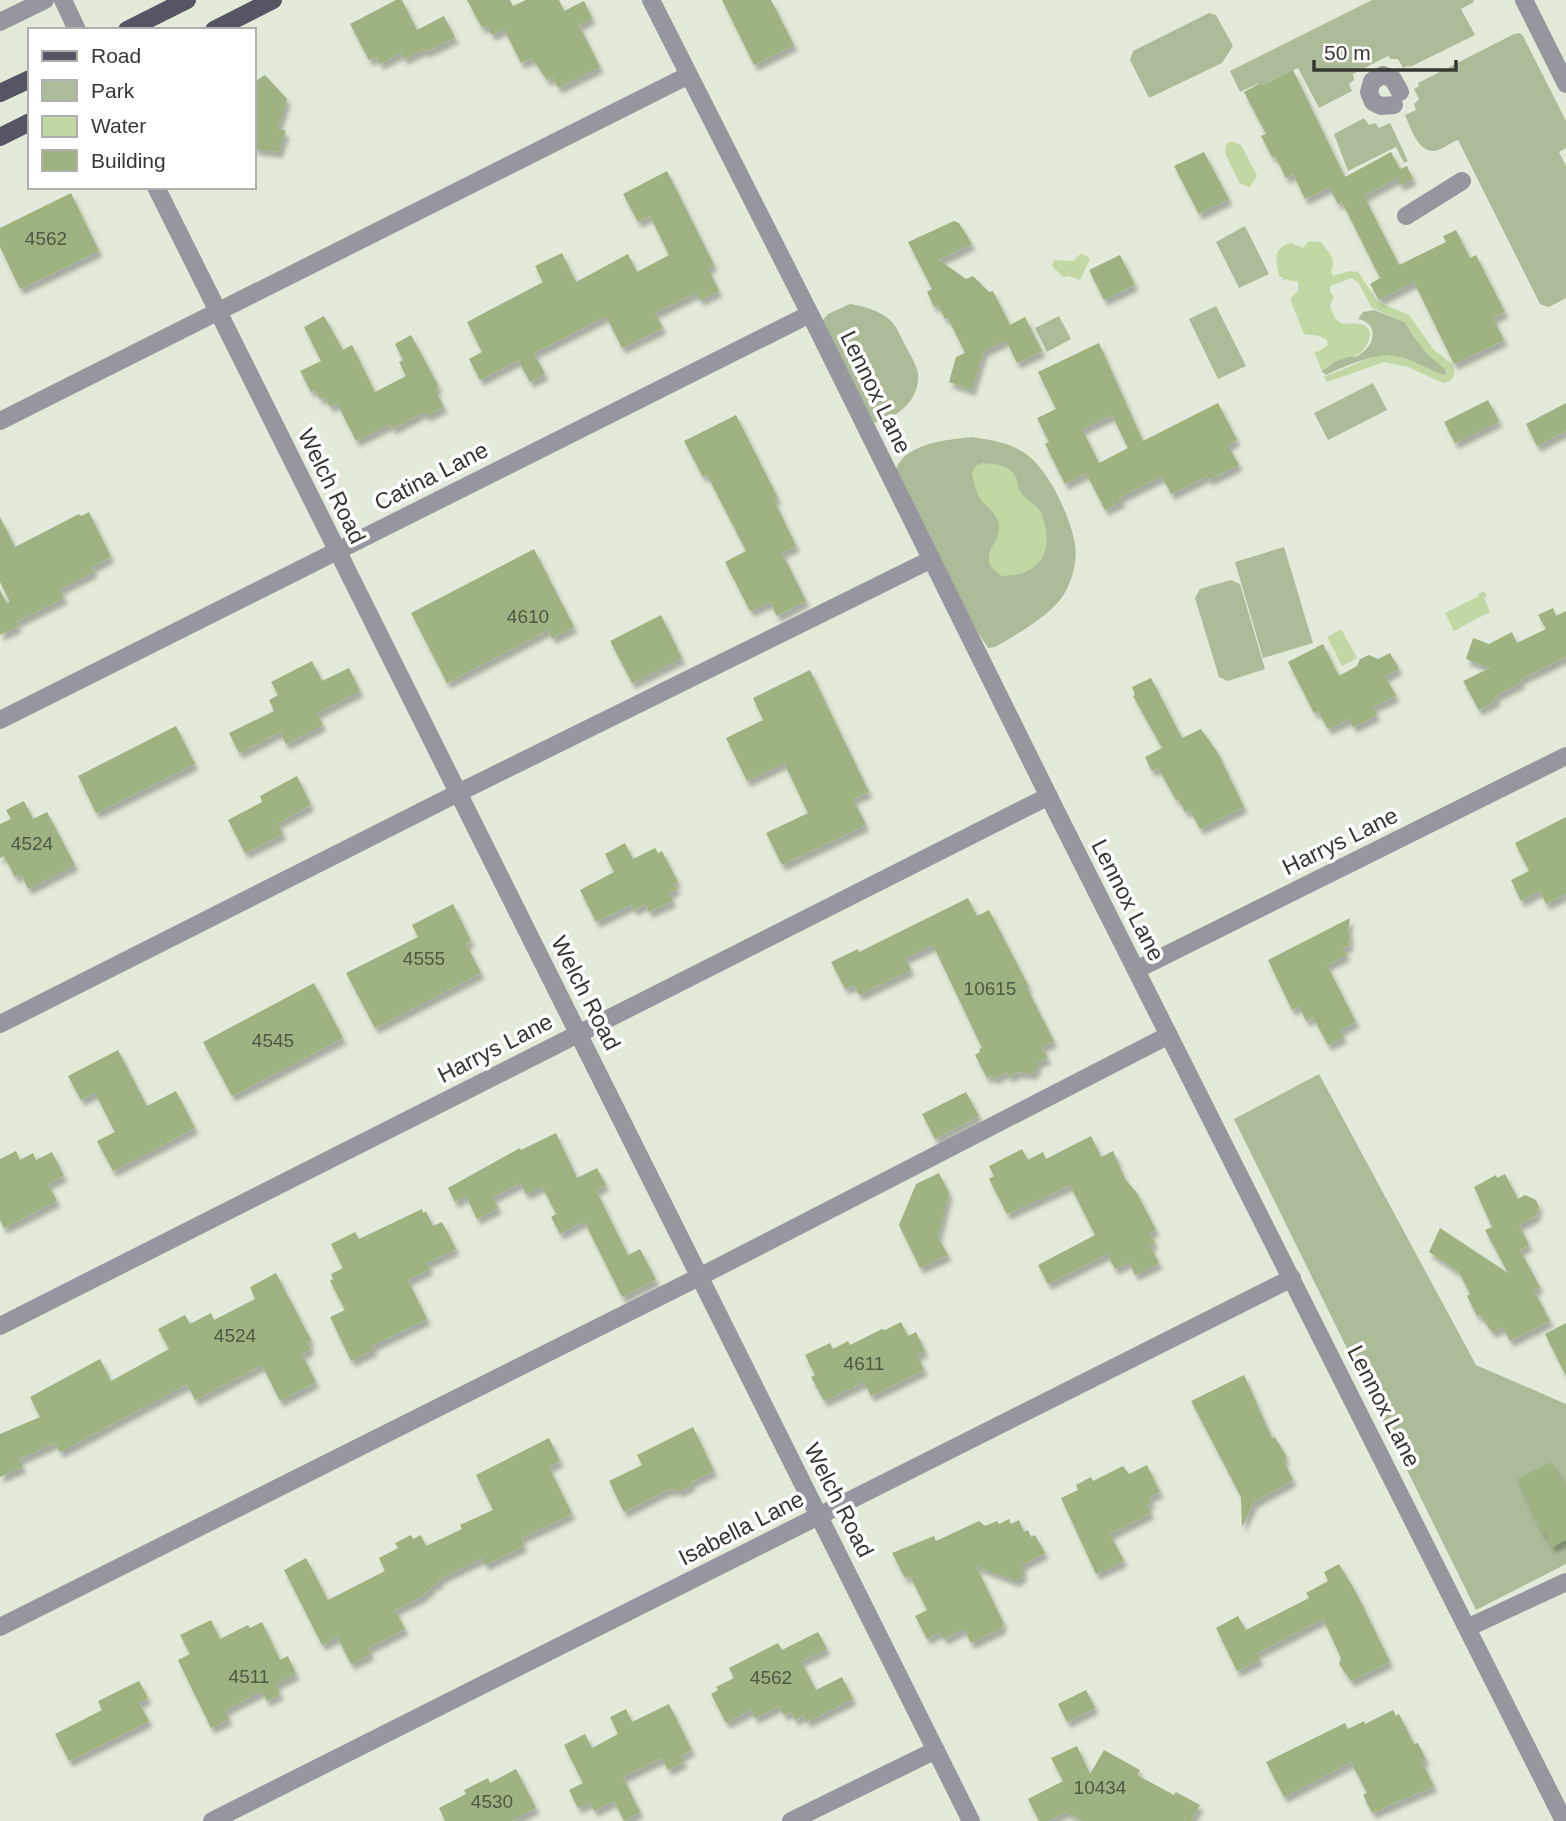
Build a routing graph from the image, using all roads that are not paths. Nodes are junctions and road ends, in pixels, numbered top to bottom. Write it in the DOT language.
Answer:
graph roads {
  1 [pos="45,0"];
  2 [pos="63,0"];
  3 [pos="187,0"];
  4 [pos="273,0"];
  5 [pos="650,0"];
  6 [pos="1524,0"];
  7 [pos="0,23"];
  8 [pos="76,28"];
  9 [pos="131,28"];
  10 [pos="218,28"];
  11 [pos="689,75"];
  12 [pos="28,80"];
  13 [pos="1566,84"];
  14 [pos="0,93"];
  15 [pos="28,123"];
  16 [pos="0,137"];
  17 [pos="1462,181"];
  18 [pos="157,189"];
  19 [pos="1406,216"];
  20 [pos="218,311"];
  21 [pos="810,314"];
  22 [pos="0,421"];
  23 [pos="336,551"];
  24 [pos="932,559"];
  25 [pos="0,720"];
  26 [pos="1566,756"];
  27 [pos="458,793"];
  28 [pos="1049,796"];
  29 [pos="1136,970"];
  30 [pos="0,1024"];
  31 [pos="579,1033"];
  32 [pos="1169,1035"];
  33 [pos="699,1276"];
  34 [pos="1292,1278"];
  35 [pos="0,1326"];
  36 [pos="820,1516"];
  37 [pos="1566,1582"];
  38 [pos="0,1627"];
  39 [pos="1467,1628"];
  40 [pos="936,1751"];
  41 [pos="212,1821"];
  42 [pos="791,1821"];
  43 [pos="971,1821"];
  44 [pos="1563,1821"];
  1 -- 7 [label="street"];
  2 -- 8 [label="street"];
  3 -- 9 [label="main road"];
  4 -- 10 [label="main road"];
  5 -- 11 [label="street, Lennox Lane"];
  6 -- 13 [label="street"];
  11 -- 20 [label="street"];
  11 -- 21 [label="street, Lennox Lane"];
  12 -- 14 [label="main road"];
  15 -- 16 [label="main road"];
  17 -- 19 [label="street"];
  18 -- 20 [label="street, Welch Road"];
  20 -- 22 [label="street"];
  20 -- 23 [label="street, Welch Road"];
  21 -- 23 [label="street, Catina Lane"];
  21 -- 24 [label="street, Lennox Lane"];
  23 -- 25 [label="street, Catina Lane"];
  23 -- 27 [label="street, Welch Road"];
  24 -- 27 [label="street"];
  24 -- 28 [label="street, Lennox Lane"];
  26 -- 29 [label="street, Harrys Lane"];
  27 -- 30 [label="street"];
  27 -- 31 [label="street, Welch Road"];
  28 -- 29 [label="street, Lennox Lane"];
  28 -- 31 [label="street, Harrys Lane"];
  29 -- 32 [label="street, Lennox Lane"];
  31 -- 33 [label="street, Welch Road"];
  31 -- 35 [label="street, Harrys Lane"];
  32 -- 33 [label="street"];
  32 -- 34 [label="street, Lennox Lane"];
  33 -- 36 [label="street, Welch Road"];
  33 -- 38 [label="street"];
  34 -- 36 [label="street, Isabella Lane"];
  34 -- 39 [label="street, Lennox Lane"];
  36 -- 40 [label="street, Welch Road"];
  36 -- 41 [label="street, Isabella Lane"];
  37 -- 39 [label="street"];
  39 -- 44 [label="street, Lennox Lane"];
  40 -- 42 [label="street"];
  40 -- 43 [label="street, Welch Road"];
}
